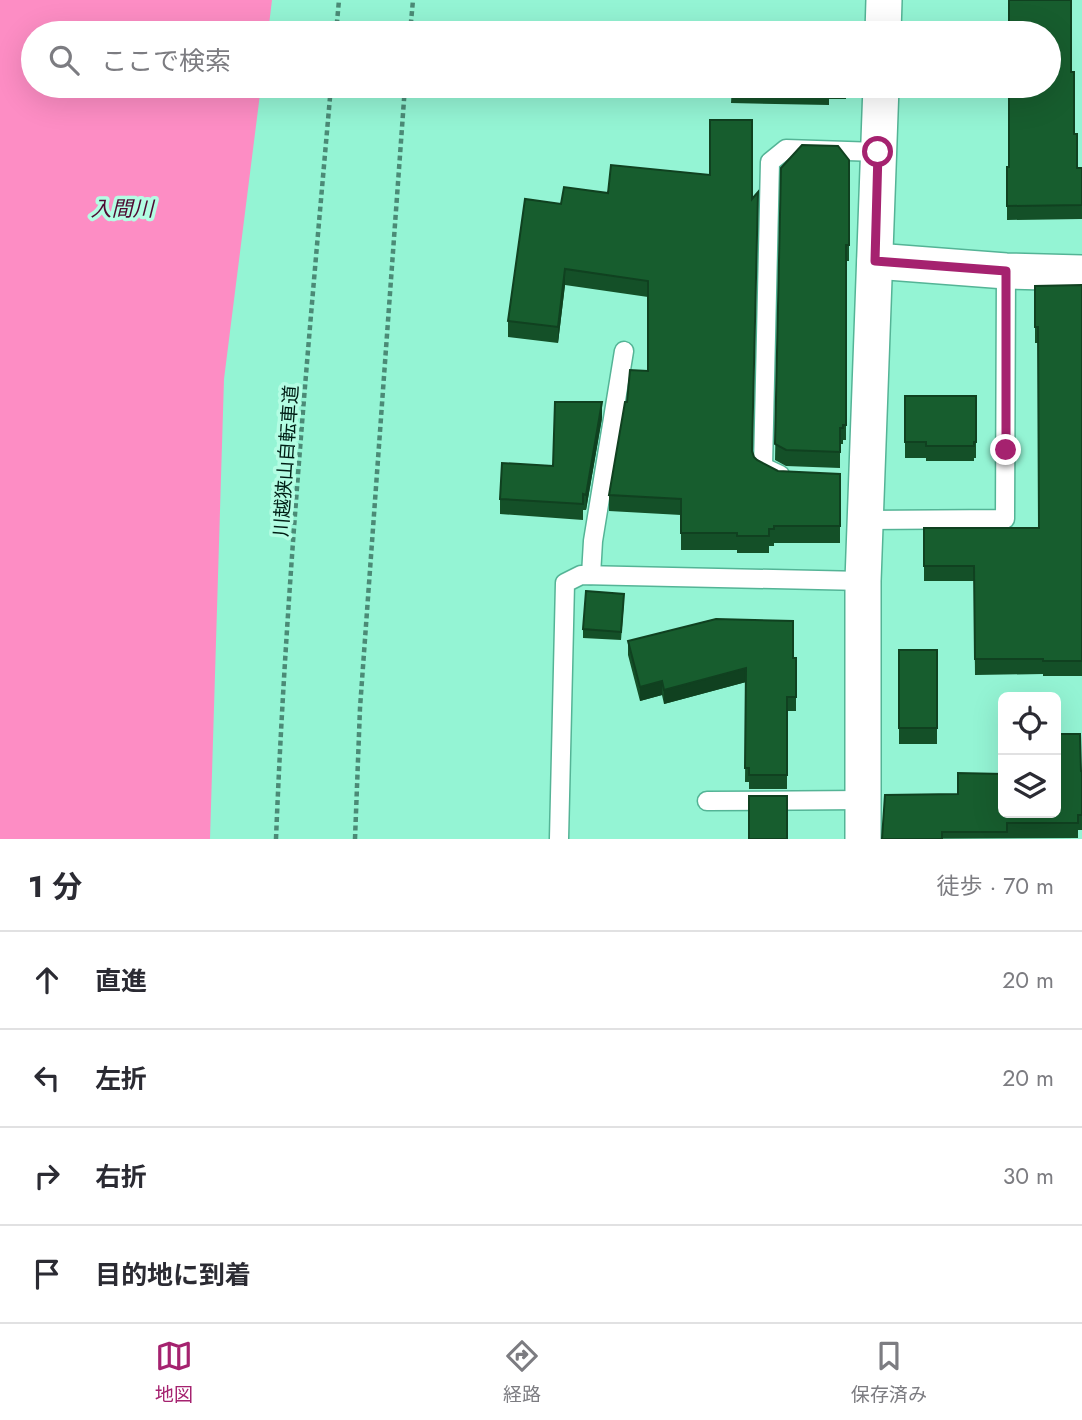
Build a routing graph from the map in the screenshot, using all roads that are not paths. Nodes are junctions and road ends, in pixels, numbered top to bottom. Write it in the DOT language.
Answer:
graph roads {
  1 [pos="884,0"];
  2 [pos="883,21"];
  3 [pos="880,98"];
  4 [pos="878,152"];
  5 [pos="875,261"];
  6 [pos="1006,271"];
  7 [pos="1082,273"];
  8 [pos="624,351"];
  9 [pos="797,477"];
  10 [pos="865,520"];
  11 [pos="591,575"];
  12 [pos="863,581"];
  13 [pos="863,800"];
  14 [pos="708,801"];
  15 [pos="559,839"];
  16 [pos="863,839"];
  1 -- 2 [label="street"];
  3 -- 4 [label="street"];
  4 -- 5 [label="street"];
  4 -- 9 [label="lane"];
  5 -- 6 [label="street"];
  5 -- 10 [label="street"];
  6 -- 7 [label="street"];
  6 -- 10 [label="lane"];
  8 -- 11 [label="lane"];
  10 -- 12 [label="street"];
  11 -- 12 [label="lane"];
  11 -- 15 [label="lane"];
  12 -- 13 [label="street"];
  13 -- 14 [label="lane"];
  13 -- 16 [label="street"];
}
